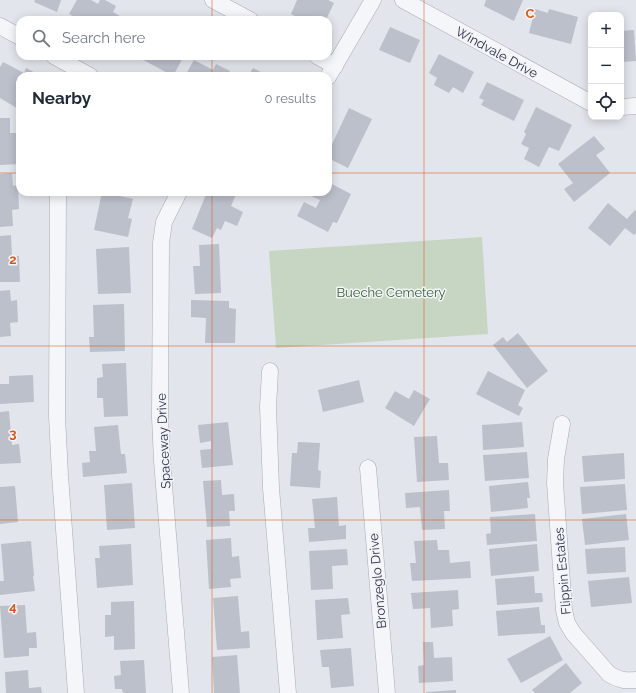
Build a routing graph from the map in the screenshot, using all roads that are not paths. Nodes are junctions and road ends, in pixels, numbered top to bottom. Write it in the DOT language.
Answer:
graph roads {
  1 [pos="213,0"];
  2 [pos="372,0"];
  3 [pos="403,0"];
  4 [pos="243,16"];
  5 [pos="0,26"];
  6 [pos="16,35"];
  7 [pos="61,60"];
  8 [pos="321,60"];
  9 [pos="331,71"];
  10 [pos="83,72"];
  11 [pos="588,101"];
  12 [pos="636,106"];
  13 [pos="624,107"];
  14 [pos="58,196"];
  15 [pos="177,196"];
  16 [pos="270,371"];
  17 [pos="562,424"];
  18 [pos="368,468"];
  19 [pos="636,680"];
  20 [pos="76,693"];
  21 [pos="181,693"];
  22 [pos="288,693"];
  23 [pos="387,693"];
  1 -- 4 [label="street"];
  2 -- 9 [label="street"];
  3 -- 11 [label="street, Windvale Drive"];
  5 -- 6 [label="street"];
  7 -- 10 [label="street"];
  8 -- 9 [label="street"];
  12 -- 13 [label="street"];
  14 -- 20 [label="street"];
  15 -- 21 [label="street, Spaceway Drive"];
  16 -- 22 [label="street"];
  17 -- 19 [label="street, Flippin Estates"];
  18 -- 23 [label="street, Bronzeglo Drive"];
}
